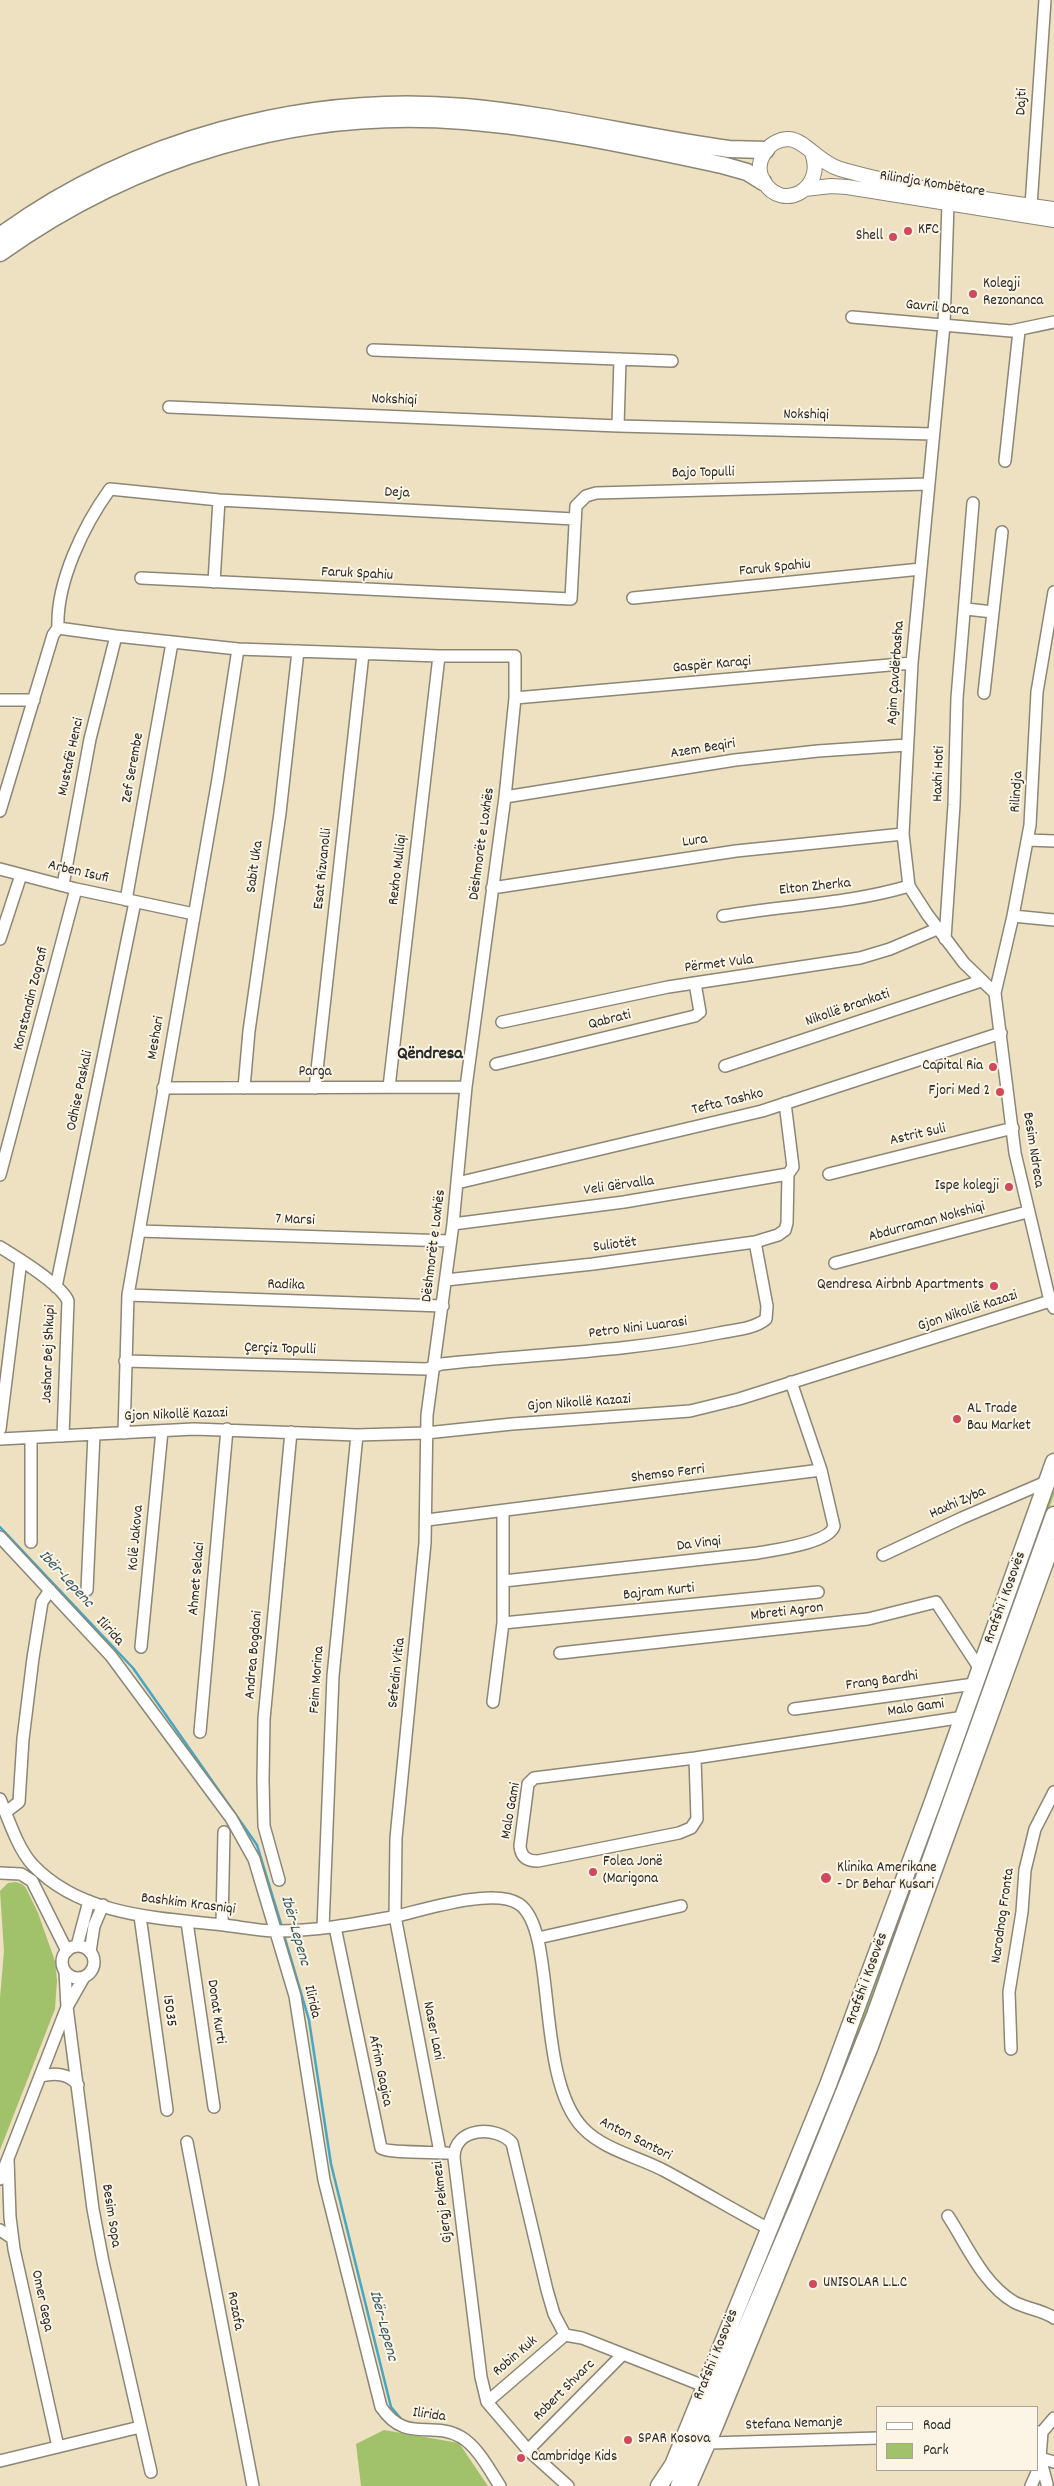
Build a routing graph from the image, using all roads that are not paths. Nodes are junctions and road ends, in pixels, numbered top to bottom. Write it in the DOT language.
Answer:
graph roads {
  1 [pos="1045,0"];
  2 [pos="766,150"];
  3 [pos="812,153"];
  4 [pos="763,182"];
  5 [pos="805,190"];
  6 [pos="948,204"];
  7 [pos="1030,206"];
  8 [pos="1054,209"];
  9 [pos="1054,220"];
  10 [pos="0,236"];
  11 [pos="0,253"];
  12 [pos="852,317"];
  13 [pos="1054,322"];
  14 [pos="944,325"];
  15 [pos="1019,331"];
  16 [pos="373,350"];
  17 [pos="620,359"];
  18 [pos="672,361"];
  19 [pos="169,407"];
  20 [pos="618,426"];
  21 [pos="933,434"];
  22 [pos="1005,461"];
  23 [pos="928,484"];
  24 [pos="219,500"];
  25 [pos="973,503"];
  26 [pos="574,519"];
  27 [pos="1002,532"];
  28 [pos="921,569"];
  29 [pos="141,578"];
  30 [pos="214,582"];
  31 [pos="1054,592"];
  32 [pos="632,598"];
  33 [pos="571,599"];
  34 [pos="966,609"];
  35 [pos="993,612"];
  36 [pos="1052,617"];
  37 [pos="58,628"];
  38 [pos="116,636"];
  39 [pos="172,643"];
  40 [pos="238,649"];
  41 [pos="298,651"];
  42 [pos="363,654"];
  43 [pos="439,656"];
  44 [pos="912,663"];
  45 [pos="984,693"];
  46 [pos="515,698"];
  47 [pos="0,700"];
  48 [pos="34,700"];
  49 [pos="907,745"];
  50 [pos="505,797"];
  51 [pos="0,811"];
  52 [pos="903,834"];
  53 [pos="1028,840"];
  54 [pos="1054,841"];
  55 [pos="0,869"];
  56 [pos="21,875"];
  57 [pos="63,886"];
  58 [pos="909,886"];
  59 [pos="492,888"];
  60 [pos="76,889"];
  61 [pos="130,901"];
  62 [pos="194,914"];
  63 [pos="723,916"];
  64 [pos="1013,916"];
  65 [pos="1054,920"];
  66 [pos="937,930"];
  67 [pos="0,939"];
  68 [pos="945,939"];
  69 [pos="981,981"];
  70 [pos="695,983"];
  71 [pos="995,993"];
  72 [pos="502,1022"];
  73 [pos="1000,1033"];
  74 [pos="496,1064"];
  75 [pos="725,1066"];
  76 [pos="390,1087"];
  77 [pos="466,1087"];
  78 [pos="163,1088"];
  79 [pos="244,1088"];
  80 [pos="315,1088"];
  81 [pos="785,1103"];
  82 [pos="1013,1128"];
  83 [pos="788,1174"];
  84 [pos="829,1174"];
  85 [pos="0,1175"];
  86 [pos="457,1183"];
  87 [pos="1028,1212"];
  88 [pos="453,1224"];
  89 [pos="139,1231"];
  90 [pos="450,1241"];
  91 [pos="755,1242"];
  92 [pos="0,1246"];
  93 [pos="21,1260"];
  94 [pos="835,1263"];
  95 [pos="446,1280"];
  96 [pos="56,1287"];
  97 [pos="128,1295"];
  98 [pos="1052,1305"];
  99 [pos="443,1306"];
  100 [pos="125,1361"];
  101 [pos="434,1366"];
  102 [pos="791,1382"];
  103 [pos="0,1429"];
  104 [pos="227,1429"];
  105 [pos="162,1431"];
  106 [pos="291,1432"];
  107 [pos="124,1433"];
  108 [pos="426,1433"];
  109 [pos="94,1434"];
  110 [pos="357,1434"];
  111 [pos="63,1436"];
  112 [pos="31,1438"];
  113 [pos="0,1439"];
  114 [pos="1054,1462"];
  115 [pos="821,1470"];
  116 [pos="1046,1482"];
  117 [pos="503,1512"];
  118 [pos="1054,1515"];
  119 [pos="426,1520"];
  120 [pos="0,1538"];
  121 [pos="31,1542"];
  122 [pos="1054,1545"];
  123 [pos="883,1555"];
  124 [pos="504,1581"];
  125 [pos="50,1590"];
  126 [pos="87,1590"];
  127 [pos="818,1592"];
  128 [pos="503,1623"];
  129 [pos="142,1647"];
  130 [pos="560,1653"];
  131 [pos="977,1676"];
  132 [pos="493,1702"];
  133 [pos="794,1709"];
  134 [pos="964,1717"];
  135 [pos="200,1732"];
  136 [pos="694,1758"];
  137 [pos="1054,1792"];
  138 [pos="0,1799"];
  139 [pos="6,1812"];
  140 [pos="224,1832"];
  141 [pos="0,1873"];
  142 [pos="279,1880"];
  143 [pos="89,1901"];
  144 [pos="103,1905"];
  145 [pos="681,1906"];
  146 [pos="140,1916"];
  147 [pos="395,1916"];
  148 [pos="187,1922"];
  149 [pos="222,1925"];
  150 [pos="329,1927"];
  151 [pos="276,1931"];
  152 [pos="538,1938"];
  153 [pos="72,1949"];
  154 [pos="90,1952"];
  155 [pos="65,1971"];
  156 [pos="84,1977"];
  157 [pos="67,2007"];
  158 [pos="1011,2049"];
  159 [pos="40,2076"];
  160 [pos="78,2085"];
  161 [pos="214,2107"];
  162 [pos="167,2110"];
  163 [pos="187,2142"];
  164 [pos="440,2152"];
  165 [pos="454,2153"];
  166 [pos="8,2159"];
  167 [pos="0,2179"];
  168 [pos="948,2216"];
  169 [pos="769,2229"];
  170 [pos="0,2230"];
  171 [pos="12,2238"];
  172 [pos="1054,2318"];
  173 [pos="565,2335"];
  174 [pos="623,2354"];
  175 [pos="704,2386"];
  176 [pos="487,2402"];
  177 [pos="1054,2418"];
  178 [pos="140,2427"];
  179 [pos="1040,2432"];
  180 [pos="876,2438"];
  181 [pos="710,2443"];
  182 [pos="58,2447"];
  183 [pos="528,2450"];
  184 [pos="0,2461"];
  185 [pos="1054,2462"];
  186 [pos="1039,2466"];
  187 [pos="1037,2471"];
  188 [pos="150,2472"];
  189 [pos="1047,2484"];
  190 [pos="253,2486"];
  191 [pos="500,2486"];
  192 [pos="568,2486"];
  193 [pos="659,2486"];
  194 [pos="679,2486"];
  195 [pos="691,2486"];
  196 [pos="1031,2486"];
  1 -- 7 [label="street, Dajti"];
  2 -- 3 [label="main road"];
  2 -- 4 [label="main road"];
  2 -- 10 [label="highway"];
  3 -- 5 [label="main road"];
  3 -- 7 [label="main road, Rilindja Kombëtare"];
  4 -- 5 [label="main road"];
  4 -- 11 [label="highway"];
  5 -- 6 [label="main road, Rilindja Kombëtare"];
  6 -- 9 [label="main road, Rilindja Kombëtare"];
  6 -- 14 [label="street, Agim Çavdërbasha"];
  7 -- 8 [label="main road, Rilindja Kombëtare"];
  12 -- 14 [label="street, Gavril Dara"];
  13 -- 15 [label="street, Gavril Dara"];
  14 -- 15 [label="street, Gavril Dara"];
  14 -- 21 [label="street, Agim Çavdërbasha"];
  15 -- 22 [label="street"];
  16 -- 17 [label="street"];
  17 -- 18 [label="street"];
  17 -- 20 [label="street"];
  19 -- 20 [label="street, Nokshiqi"];
  20 -- 21 [label="street, Nokshiqi"];
  21 -- 23 [label="street, Agim Çavdërbasha"];
  23 -- 26 [label="street, Bajo Topulli"];
  23 -- 28 [label="street, Agim Çavdërbasha"];
  24 -- 26 [label="street, Deja"];
  24 -- 30 [label="street"];
  24 -- 37 [label="street, Deja"];
  25 -- 34 [label="street, Haxhi Hoti"];
  26 -- 33 [label="street, Bajo Topulli"];
  27 -- 35 [label="street"];
  28 -- 32 [label="street, Faruk Spahiu"];
  28 -- 44 [label="street, Agim Çavdërbasha"];
  29 -- 30 [label="street, Faruk Spahiu"];
  30 -- 33 [label="street, Faruk Spahiu"];
  31 -- 36 [label="street, Rilindja"];
  34 -- 35 [label="street"];
  34 -- 68 [label="street, Haxhi Hoti"];
  35 -- 45 [label="street"];
  36 -- 53 [label="street, Rilindja"];
  37 -- 38 [label="street, Dëshmorët e Loxhës"];
  37 -- 48 [label="street"];
  38 -- 39 [label="street, Dëshmorët e Loxhës"];
  38 -- 57 [label="street, Mustafë Henci"];
  39 -- 40 [label="street, Dëshmorët e Loxhës"];
  39 -- 61 [label="street, Zef Serembe"];
  40 -- 41 [label="street, Dëshmorët e Loxhës"];
  40 -- 62 [label="street, Meshari"];
  41 -- 42 [label="street, Dëshmorët e Loxhës"];
  41 -- 79 [label="street, Sabit Uka"];
  42 -- 43 [label="street, Dëshmorët e Loxhës"];
  42 -- 80 [label="street, Esat Rizvanolli"];
  43 -- 46 [label="street, Dëshmorët e Loxhës"];
  43 -- 76 [label="street, Rexho Mulliqi"];
  44 -- 46 [label="street, Gaspër Karaçi"];
  44 -- 49 [label="street, Agim Çavdërbasha"];
  46 -- 50 [label="street, Dëshmorët e Loxhës"];
  47 -- 48 [label="street"];
  48 -- 51 [label="street"];
  49 -- 50 [label="street, Azem Beqiri"];
  49 -- 52 [label="street, Agim Çavdërbasha"];
  50 -- 59 [label="street, Dëshmorët e Loxhës"];
  52 -- 58 [label="street, Agim Çavdërbasha"];
  52 -- 59 [label="street, Lura"];
  53 -- 54 [label="street"];
  53 -- 64 [label="street, Rilindja"];
  55 -- 56 [label="street, Arben Isufi"];
  56 -- 57 [label="street, Arben Isufi"];
  56 -- 67 [label="street"];
  57 -- 60 [label="street, Arben Isufi"];
  58 -- 63 [label="street, Elton Zherka"];
  58 -- 66 [label="street, Agim Çavdërbasha"];
  59 -- 77 [label="street, Dëshmorët e Loxhës"];
  60 -- 61 [label="street, Arben Isufi"];
  60 -- 85 [label="street, Konstandin Zografi"];
  61 -- 62 [label="street, Arben Isufi"];
  61 -- 96 [label="street, Odhise Paskali"];
  62 -- 78 [label="street, Meshari"];
  64 -- 65 [label="street"];
  64 -- 71 [label="street, Rilindja"];
  66 -- 68 [label="street, Agim Çavdërbasha"];
  66 -- 70 [label="street, Përmet Vula"];
  68 -- 69 [label="street, Agim Çavdërbasha"];
  69 -- 71 [label="street, Agim Çavdërbasha"];
  69 -- 75 [label="street, Nikollë Brankati"];
  70 -- 72 [label="street, Përmet Vula"];
  70 -- 74 [label="street, Qabrati"];
  71 -- 73 [label="street, Besim Ndreca"];
  73 -- 81 [label="street, Tefta Tashko"];
  73 -- 82 [label="street, Besim Ndreca"];
  76 -- 77 [label="street, Parga"];
  76 -- 80 [label="street, Parga"];
  77 -- 86 [label="street, Dëshmorët e Loxhës"];
  78 -- 79 [label="street, Parga"];
  78 -- 89 [label="street, Meshari"];
  79 -- 80 [label="street, Parga"];
  81 -- 83 [label="street"];
  81 -- 86 [label="street, Tefta Tashko"];
  82 -- 84 [label="street, Astrit Suli"];
  82 -- 87 [label="street, Besim Ndreca"];
  83 -- 88 [label="street, Veli Gërvalla"];
  83 -- 91 [label="street, Suliotët"];
  86 -- 88 [label="street, Dëshmorët e Loxhës"];
  87 -- 94 [label="street, Abdurraman Nokshiqi"];
  87 -- 98 [label="street, Besim Ndreca"];
  88 -- 90 [label="street, Dëshmorët e Loxhës"];
  89 -- 90 [label="street, 7 Marsi"];
  89 -- 97 [label="street, Meshari"];
  90 -- 95 [label="street, Dëshmorët e Loxhës"];
  91 -- 95 [label="street, Suliotët"];
  91 -- 101 [label="street, Petro Nini Luarasi"];
  92 -- 93 [label="street, Jashar Bej Shkupi"];
  93 -- 96 [label="street, Jashar Bej Shkupi"];
  93 -- 103 [label="street"];
  95 -- 99 [label="street, Dëshmorët e Loxhës"];
  96 -- 111 [label="street, Jashar Bej Shkupi"];
  97 -- 99 [label="street, Radika"];
  97 -- 100 [label="street, Meshari"];
  98 -- 102 [label="street, Gjon Nikollë Kazazi"];
  99 -- 101 [label="street, Dëshmorët e Loxhës"];
  100 -- 101 [label="street, Çerçiz Topulli"];
  100 -- 107 [label="street, Meshari"];
  101 -- 108 [label="street, Dëshmorët e Loxhës"];
  102 -- 108 [label="street, Gjon Nikollë Kazazi"];
  102 -- 115 [label="street"];
  104 -- 105 [label="street, Gjon Nikollë Kazazi"];
  104 -- 106 [label="street, Gjon Nikollë Kazazi"];
  104 -- 135 [label="street, Ahmet Selaci"];
  105 -- 107 [label="street, Gjon Nikollë Kazazi"];
  105 -- 129 [label="street, Kolë Jakova"];
  106 -- 110 [label="street, Gjon Nikollë Kazazi"];
  106 -- 142 [label="street, Andrea Bogdani"];
  107 -- 109 [label="street, Gjon Nikollë Kazazi"];
  108 -- 110 [label="street, Gjon Nikollë Kazazi"];
  108 -- 119 [label="street, Sefedin Vitia"];
  109 -- 111 [label="street, Gjon Nikollë Kazazi"];
  109 -- 126 [label="street"];
  110 -- 150 [label="street, Feim Morina"];
  111 -- 112 [label="street, Gjon Nikollë Kazazi"];
  112 -- 113 [label="street, Gjon Nikollë Kazazi"];
  112 -- 121 [label="street"];
  114 -- 116 [label="highway, Rrafshi i Kosovës"];
  115 -- 117 [label="street, Shemso Ferri"];
  115 -- 124 [label="street, Da Vinqi"];
  116 -- 123 [label="street, Haxhi Zyba"];
  116 -- 131 [label="highway, Rrafshi i Kosovës"];
  117 -- 119 [label="street, Shemso Ferri"];
  117 -- 124 [label="street"];
  118 -- 194 [label="highway, Rrafshi i Kosovës"];
  119 -- 147 [label="street, Sefedin Vitia"];
  120 -- 125 [label="street, Ilirida"];
  122 -- 181 [label="street, Rrafshi i Kosovës"];
  124 -- 128 [label="street"];
  125 -- 139 [label="street"];
  125 -- 151 [label="street, Ilirida"];
  127 -- 128 [label="street, Bajram Kurti"];
  128 -- 132 [label="street"];
  130 -- 131 [label="street, Mbreti Agron"];
  131 -- 133 [label="street, Frang Bardhi"];
  131 -- 134 [label="highway, Rrafshi i Kosovës"];
  134 -- 136 [label="street, Malo Gami"];
  134 -- 169 [label="highway, Rrafshi i Kosovës"];
  136 -- 136 [label="street, Malo Gami"];
  137 -- 158 [label="street, Narodnog Fronta"];
  138 -- 139 [label="street, Bashkim Krasniqi"];
  139 -- 143 [label="street, Bashkim Krasniqi"];
  140 -- 149 [label="street"];
  141 -- 153 [label="street"];
  143 -- 144 [label="street, Bashkim Krasniqi"];
  143 -- 153 [label="street, Besim Sopa"];
  144 -- 146 [label="street, Bashkim Krasniqi"];
  144 -- 154 [label="street, Besim Sopa"];
  145 -- 152 [label="street"];
  146 -- 148 [label="street, Bashkim Krasniqi"];
  146 -- 162 [label="street, 15035"];
  147 -- 150 [label="street, Anton Santori"];
  147 -- 152 [label="street, Anton Santori"];
  147 -- 164 [label="street, Naser Lani"];
  148 -- 149 [label="street, Bashkim Krasniqi"];
  148 -- 161 [label="street, Donat Kurti"];
  149 -- 151 [label="street, Bashkim Krasniqi"];
  150 -- 151 [label="street, Anton Santori"];
  150 -- 164 [label="street, Afrim Gagica"];
  151 -- 191 [label="street, Ilirida"];
  152 -- 169 [label="street, Anton Santori"];
  153 -- 154 [label="street"];
  153 -- 155 [label="street, Besim Sopa"];
  154 -- 156 [label="street, Besim Sopa"];
  155 -- 156 [label="street"];
  155 -- 157 [label="street, Besim Sopa"];
  156 -- 157 [label="street, Besim Sopa"];
  157 -- 159 [label="street, Besim Sopa"];
  157 -- 160 [label="street, Besim Sopa"];
  159 -- 160 [label="street"];
  159 -- 166 [label="street, Besim Sopa"];
  160 -- 178 [label="street, Besim Sopa"];
  163 -- 190 [label="street, Rozafa"];
  164 -- 165 [label="street, Afrim Gagica"];
  165 -- 173 [label="street, Gjergj Pekmezi"];
  165 -- 176 [label="street, Gjergj Pekmezi"];
  166 -- 167 [label="street, Besim Sopa"];
  166 -- 171 [label="street, Omer Gega"];
  168 -- 172 [label="street"];
  169 -- 175 [label="highway, Rrafshi i Kosovës"];
  170 -- 171 [label="street"];
  171 -- 182 [label="street, Omer Gega"];
  173 -- 174 [label="street"];
  173 -- 176 [label="street, Robin Kuk"];
  174 -- 175 [label="street"];
  174 -- 183 [label="street, Robert Shvarc"];
  175 -- 193 [label="highway, Rrafshi i Kosovës"];
  176 -- 183 [label="street, Gjergj Pekmezi"];
  177 -- 179 [label="street"];
  178 -- 182 [label="street"];
  178 -- 188 [label="street, Besim Sopa"];
  179 -- 186 [label="street"];
  180 -- 181 [label="street, Stefana Nemanje"];
  181 -- 195 [label="street, Rrafshi i Kosovës"];
  182 -- 184 [label="street"];
  183 -- 192 [label="street, Gjergj Pekmezi"];
  185 -- 186 [label="street"];
  186 -- 189 [label="street"];
  187 -- 196 [label="street"];
}
